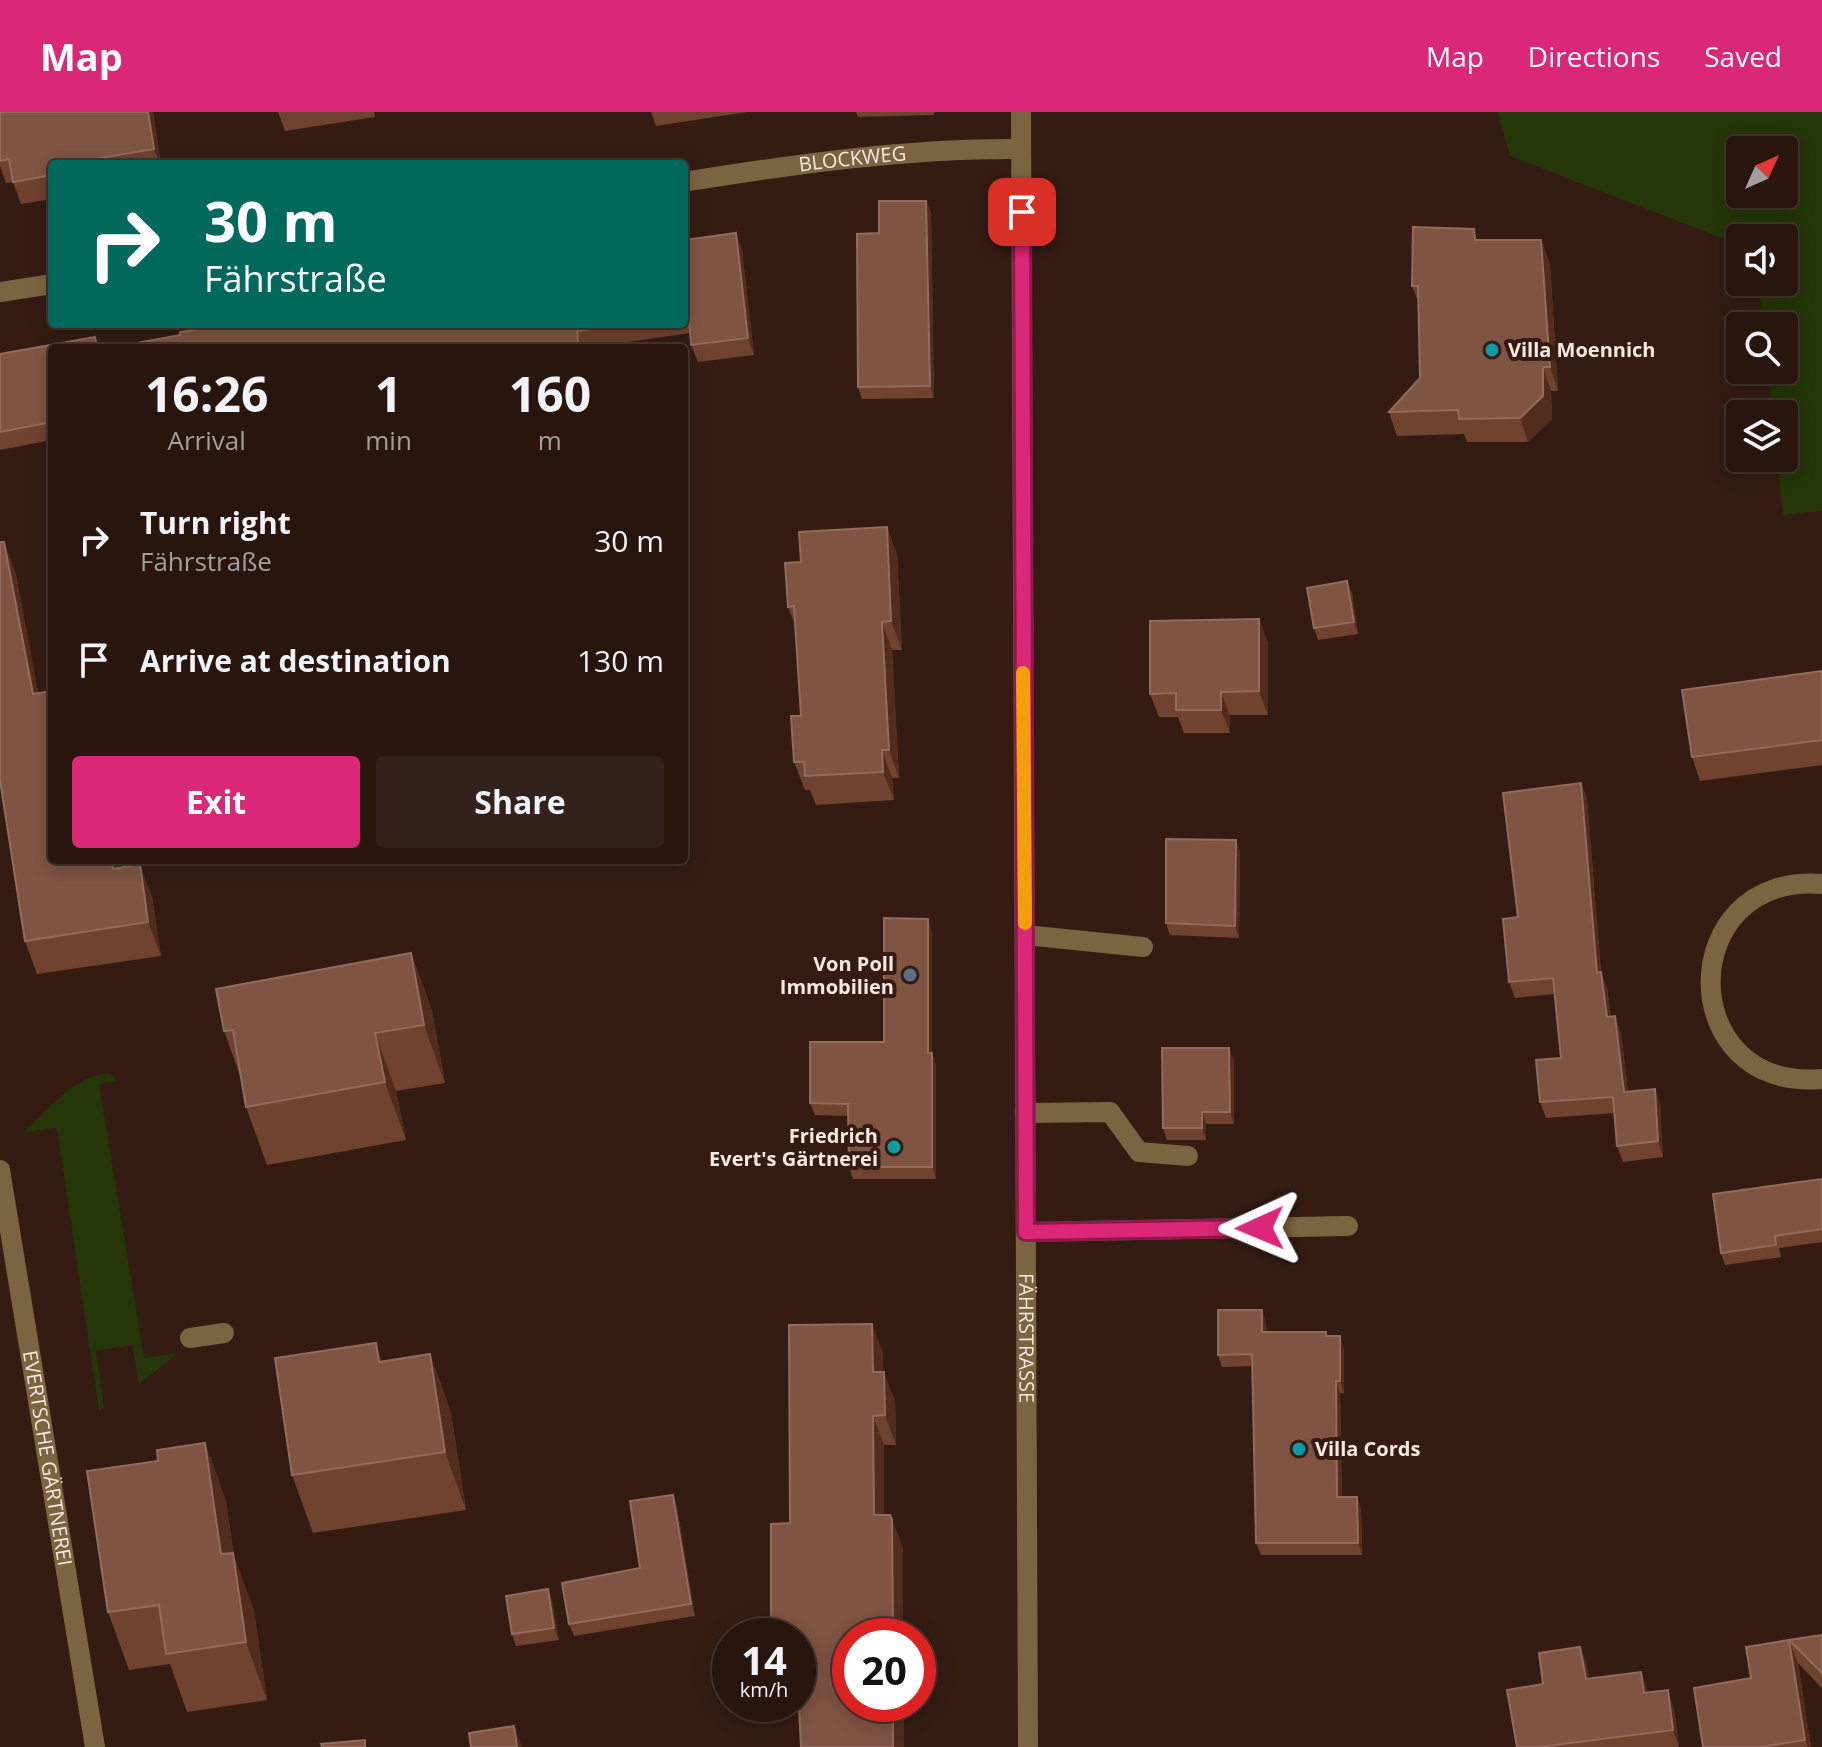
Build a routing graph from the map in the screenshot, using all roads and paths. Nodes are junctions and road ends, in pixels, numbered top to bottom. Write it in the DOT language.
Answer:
graph roads {
  1 [pos="1021,112"];
  2 [pos="1021,149"];
  3 [pos="688,181"];
  4 [pos="48,285"];
  5 [pos="0,292"];
  6 [pos="1822,884"];
  7 [pos="1025,935"];
  8 [pos="1143,947"];
  9 [pos="1822,1079"];
  10 [pos="1025,1113"];
  11 [pos="1188,1156"];
  12 [pos="0,1170"];
  13 [pos="1348,1226"];
  14 [pos="1026,1232"];
  15 [pos="224,1333"];
  16 [pos="190,1338"];
  17 [pos="95,1747"];
  18 [pos="1028,1747"];
  1 -- 2 [label="street, FÄHRSTRASSE"];
  2 -- 3 [label="street, BLOCKWEG"];
  2 -- 7 [label="street, FÄHRSTRASSE"];
  4 -- 5 [label="street"];
  6 -- 9 [label="street"];
  7 -- 8 [label="street"];
  7 -- 10 [label="street, FÄHRSTRASSE"];
  10 -- 11 [label="street"];
  10 -- 14 [label="street, FÄHRSTRASSE"];
  12 -- 17 [label="street, EVERTSCHE GÄRTNEREI"];
  13 -- 14 [label="street"];
  14 -- 18 [label="street, FÄHRSTRASSE"];
  15 -- 16 [label="street"];
}
